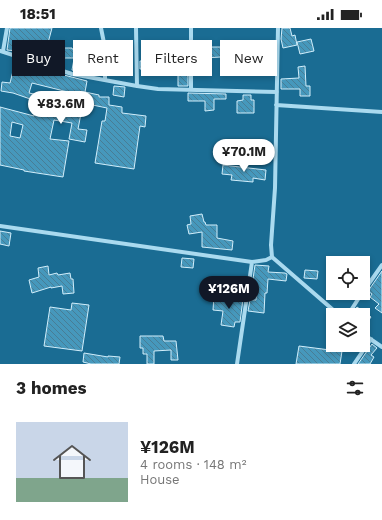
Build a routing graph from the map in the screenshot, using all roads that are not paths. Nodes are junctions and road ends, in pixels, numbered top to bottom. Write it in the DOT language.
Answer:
graph roads {
  1 [pos="7,28"];
  2 [pos="101,28"];
  3 [pos="136,28"];
  4 [pos="190,28"];
  5 [pos="278,28"];
  6 [pos="2,51"];
  7 [pos="106,80"];
  8 [pos="137,86"];
  9 [pos="192,90"];
  10 [pos="277,92"];
  11 [pos="276,105"];
  12 [pos="382,112"];
  13 [pos="0,226"];
  14 [pos="272,257"];
  15 [pos="252,262"];
  16 [pos="382,265"];
  17 [pos="370,282"];
  18 [pos="330,308"];
  19 [pos="371,339"];
  20 [pos="382,347"];
  21 [pos="237,364"];
  22 [pos="354,364"];
  1 -- 6 [label="street"];
  2 -- 7 [label="street"];
  3 -- 8 [label="street"];
  4 -- 9 [label="street"];
  5 -- 10 [label="street"];
  6 -- 7 [label="street"];
  7 -- 8 [label="street"];
  8 -- 9 [label="street"];
  9 -- 10 [label="street"];
  10 -- 11 [label="street"];
  11 -- 12 [label="street"];
  11 -- 14 [label="street"];
  13 -- 15 [label="street"];
  14 -- 15 [label="street"];
  14 -- 18 [label="street"];
  15 -- 21 [label="street"];
  16 -- 17 [label="street"];
  19 -- 20 [label="street"];
  19 -- 22 [label="street"];
}
